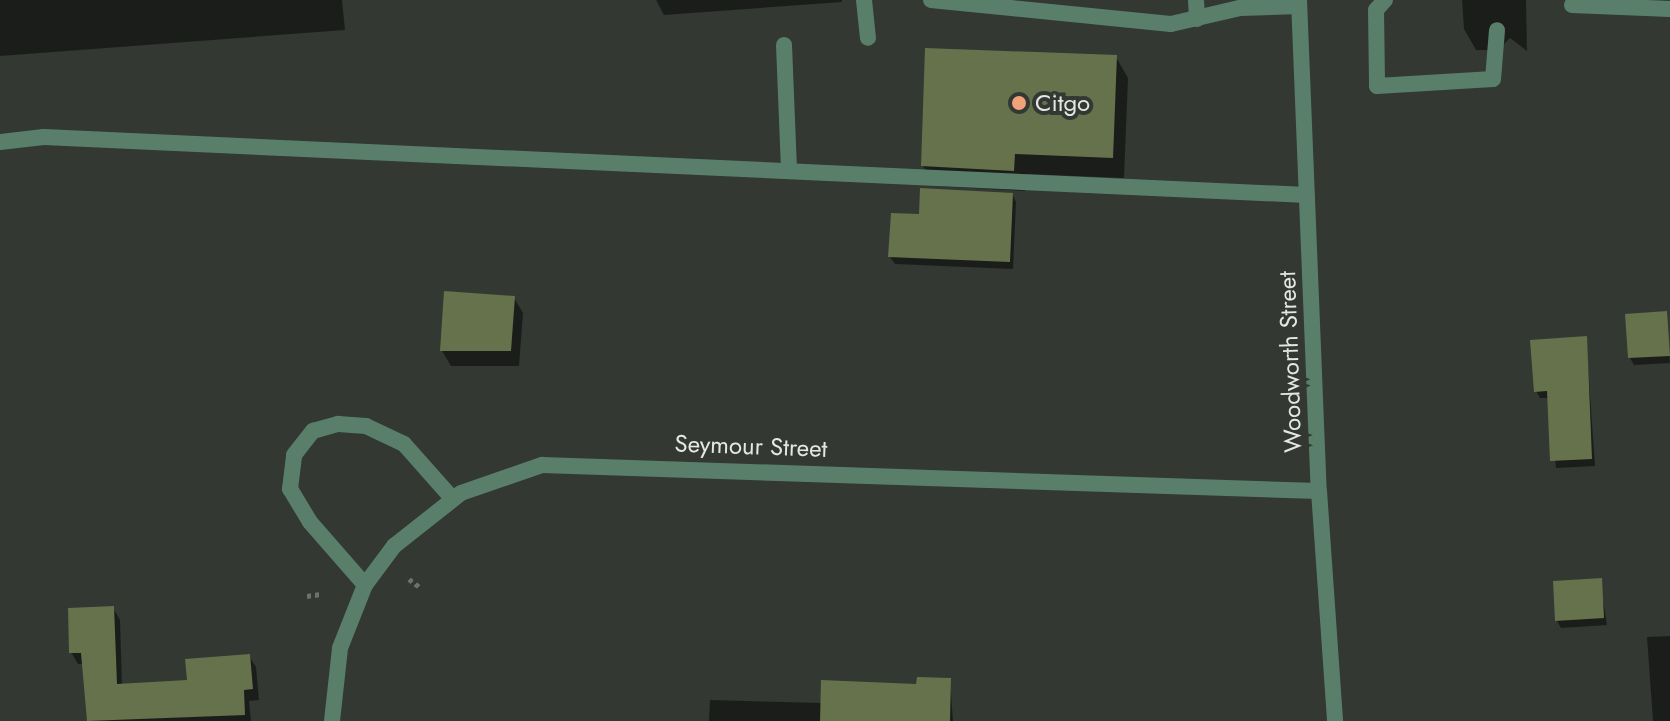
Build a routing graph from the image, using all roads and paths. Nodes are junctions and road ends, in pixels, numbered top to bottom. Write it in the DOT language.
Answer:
graph roads {
  1 [pos="864,0"];
  2 [pos="931,0"];
  3 [pos="1196,0"];
  4 [pos="1385,0"];
  5 [pos="1299,3"];
  6 [pos="1572,5"];
  7 [pos="1670,9"];
  8 [pos="1197,19"];
  9 [pos="1497,30"];
  10 [pos="868,38"];
  11 [pos="784,45"];
  12 [pos="0,142"];
  13 [pos="789,171"];
  14 [pos="1307,195"];
  15 [pos="1319,491"];
  16 [pos="452,498"];
  17 [pos="409,579"];
  18 [pos="365,585"];
  19 [pos="421,588"];
  20 [pos="321,594"];
  21 [pos="307,596"];
  22 [pos="332,721"];
  23 [pos="1335,721"];
  1 -- 10 [label="street"];
  2 -- 8 [label="street"];
  3 -- 8 [label="street"];
  4 -- 9 [label="street"];
  5 -- 8 [label="street"];
  5 -- 14 [label="street, Woodworth Street"];
  6 -- 7 [label="street"];
  11 -- 13 [label="street"];
  12 -- 13 [label="street"];
  13 -- 14 [label="street"];
  14 -- 15 [label="street, Woodworth Street"];
  15 -- 16 [label="street, Seymour Street"];
  15 -- 23 [label="street, Woodworth Street"];
  16 -- 18 [label="street, Seymour Street"];
  16 -- 18 [label="street"];
  17 -- 19 [label="path"];
  18 -- 22 [label="street, Seymour Street"];
  20 -- 21 [label="path"];
}
